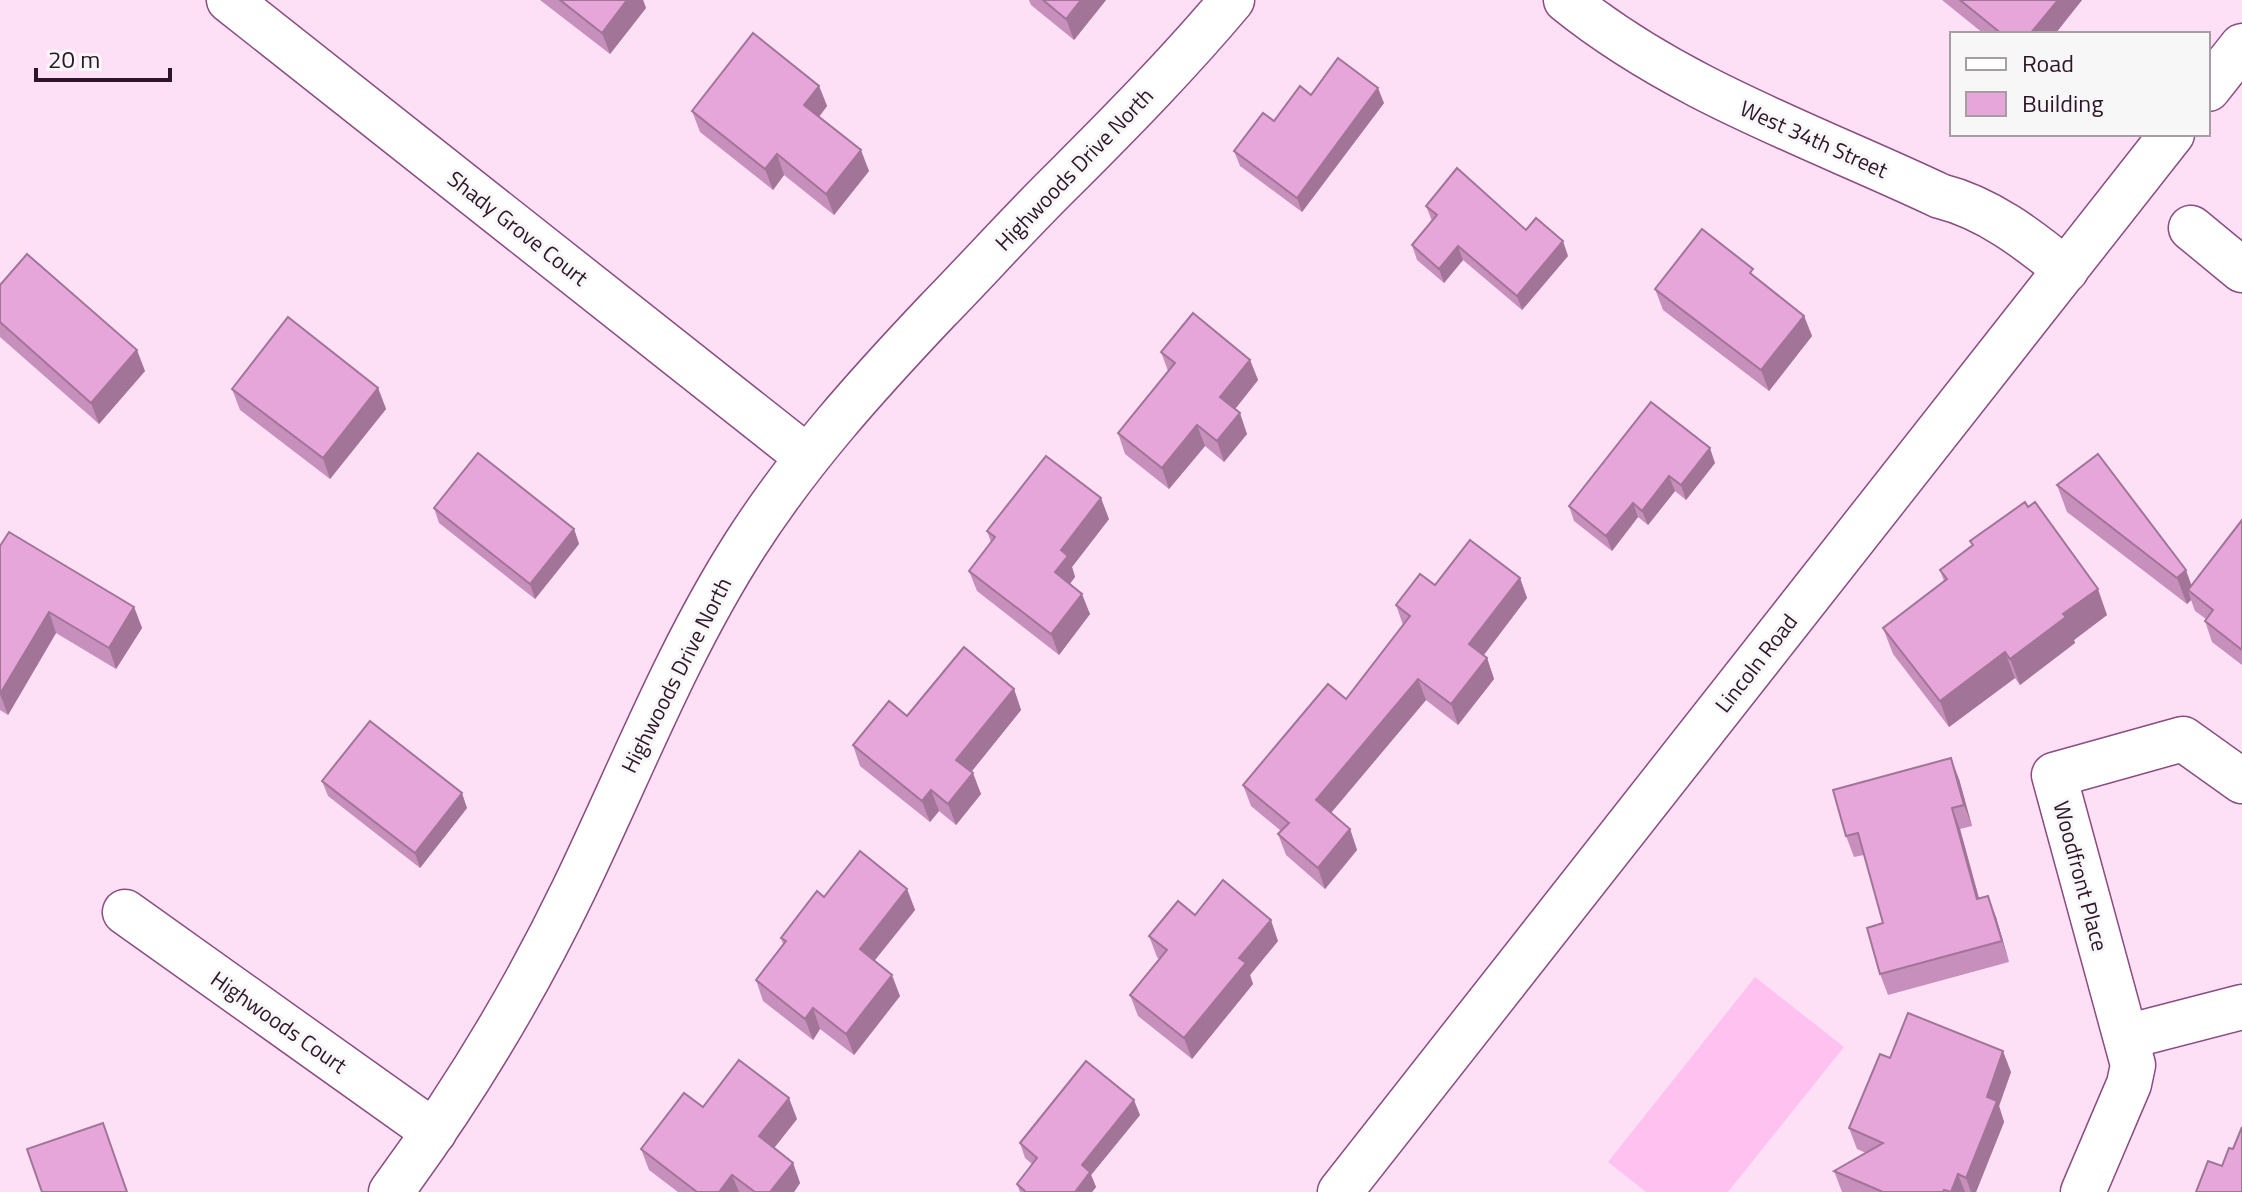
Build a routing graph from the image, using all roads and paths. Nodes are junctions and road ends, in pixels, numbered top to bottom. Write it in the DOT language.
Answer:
graph roads {
  1 [pos="229,0"];
  2 [pos="1232,0"];
  3 [pos="1566,0"];
  4 [pos="2242,46"];
  5 [pos="2210,86"];
  6 [pos="2170,136"];
  7 [pos="2191,228"];
  8 [pos="2066,270"];
  9 [pos="2242,270"];
  10 [pos="807,457"];
  11 [pos="2242,781"];
  12 [pos="125,912"];
  13 [pos="2242,1007"];
  14 [pos="2126,1037"];
  15 [pos="434,1132"];
  16 [pos="391,1192"];
  17 [pos="1340,1192"];
  18 [pos="2083,1192"];
  1 -- 10 [label="street, Shady Grove Court"];
  2 -- 10 [label="street, Highwoods Drive North"];
  3 -- 8 [label="street, West 34th Street"];
  4 -- 5 [label="street"];
  6 -- 8 [label="street, Lincoln Road"];
  7 -- 9 [label="street"];
  8 -- 17 [label="street, Lincoln Road"];
  10 -- 15 [label="street, Highwoods Drive North"];
  11 -- 14 [label="street, Woodfront Place"];
  12 -- 15 [label="street, Highwoods Court"];
  13 -- 14 [label="street"];
  14 -- 18 [label="street, Woodfront Place"];
  15 -- 16 [label="street, Highwoods Drive North"];
}
